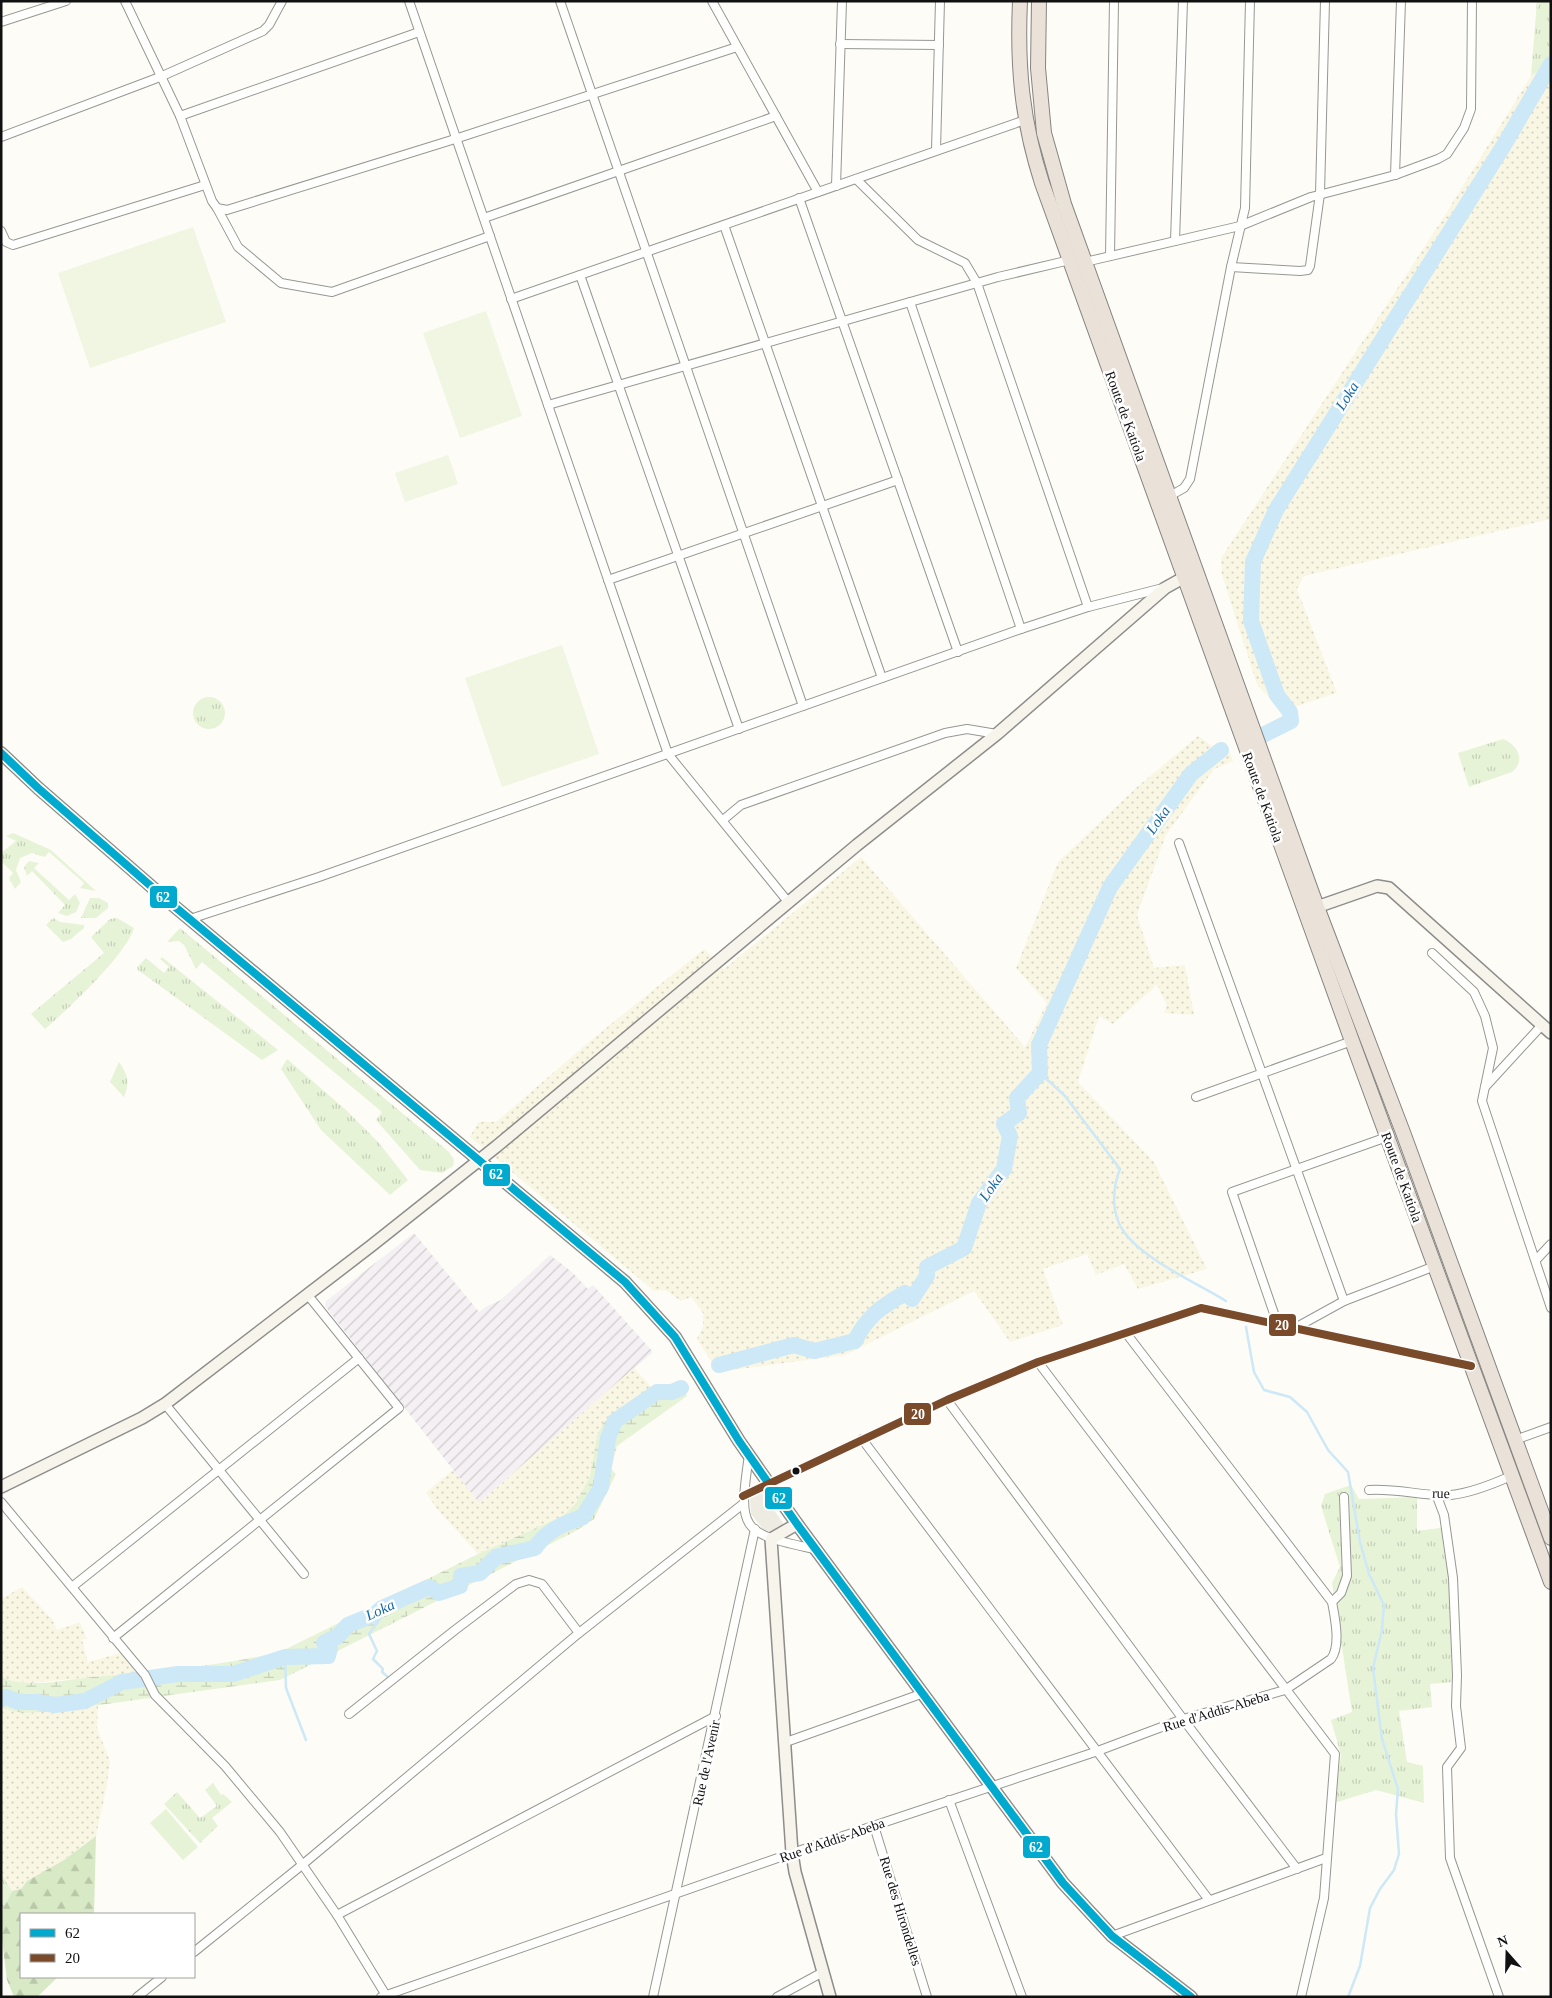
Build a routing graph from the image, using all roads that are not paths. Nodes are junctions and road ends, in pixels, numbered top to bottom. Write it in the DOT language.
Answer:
graph roads {
  1 [pos="66,1"];
  2 [pos="125,1"];
  3 [pos="282,1"];
  4 [pos="409,1"];
  5 [pos="560,1"];
  6 [pos="712,1"];
  7 [pos="842,1"];
  8 [pos="940,1"];
  9 [pos="1020,1"];
  10 [pos="1039,1"];
  11 [pos="1114,1"];
  12 [pos="1184,1"];
  13 [pos="1250,1"];
  14 [pos="1325,1"];
  15 [pos="1400,1"];
  16 [pos="1472,1"];
  17 [pos="1,22"];
  18 [pos="419,32"];
  19 [pos="840,44"];
  20 [pos="939,44"];
  21 [pos="737,46"];
  22 [pos="160,77"];
  23 [pos="593,95"];
  24 [pos="180,116"];
  25 [pos="776,116"];
  26 [pos="1025,120"];
  27 [pos="1,137"];
  28 [pos="455,139"];
  29 [pos="936,150"];
  30 [pos="619,171"];
  31 [pos="1395,175"];
  32 [pos="856,179"];
  33 [pos="205,185"];
  34 [pos="836,186"];
  35 [pos="818,192"];
  36 [pos="1320,194"];
  37 [pos="799,198"];
  38 [pos="217,208"];
  39 [pos="484,218"];
  40 [pos="724,225"];
  41 [pos="1240,226"];
  42 [pos="1,231"];
  43 [pos="490,236"];
  44 [pos="1175,241"];
  45 [pos="647,252"];
  46 [pos="1110,256"];
  47 [pos="1070,260"];
  48 [pos="1084,262"];
  49 [pos="1230,267"];
  50 [pos="580,275"];
  51 [pos="977,283"];
  52 [pos="511,299"];
  53 [pos="910,302"];
  54 [pos="842,323"];
  55 [pos="766,345"];
  56 [pos="686,366"];
  57 [pos="618,384"];
  58 [pos="548,405"];
  59 [pos="898,480"];
  60 [pos="1168,497"];
  61 [pos="822,506"];
  62 [pos="744,533"];
  63 [pos="678,556"];
  64 [pos="1190,575"];
  65 [pos="608,580"];
  66 [pos="1165,588"];
  67 [pos="1088,607"];
  68 [pos="1021,629"];
  69 [pos="958,652"];
  70 [pos="882,678"];
  71 [pos="803,706"];
  72 [pos="738,729"];
  73 [pos="997,734"];
  74 [pos="1,753"];
  75 [pos="668,754"];
  76 [pos="723,820"];
  77 [pos="1179,843"];
  78 [pos="789,903"];
  79 [pos="1311,909"];
  80 [pos="190,919"];
  81 [pos="1432,953"];
  82 [pos="1546,1029"];
  83 [pos="1352,1041"];
  84 [pos="1262,1073"];
  85 [pos="1483,1089"];
  86 [pos="1196,1097"];
  87 [pos="1387,1137"];
  88 [pos="478,1161"];
  89 [pos="1297,1169"];
  90 [pos="1551,1244"];
  91 [pos="1536,1260"];
  92 [pos="1435,1266"];
  93 [pos="308,1294"];
  94 [pos="1344,1301"];
  95 [pos="1551,1308"];
  96 [pos="1278,1325"];
  97 [pos="1295,1328"];
  98 [pos="1126,1333"];
  99 [pos="359,1358"];
  100 [pos="1038,1362"];
  101 [pos="1471,1366"];
  102 [pos="947,1400"];
  103 [pos="165,1404"];
  104 [pos="1551,1427"];
  105 [pos="862,1439"];
  106 [pos="1515,1440"];
  107 [pos="750,1455"];
  108 [pos="220,1469"];
  109 [pos="1511,1476"];
  110 [pos="768,1484"];
  111 [pos="1,1487"];
  112 [pos="1369,1490"];
  113 [pos="1436,1494"];
  114 [pos="1344,1497"];
  115 [pos="743,1500"];
  116 [pos="1,1502"];
  117 [pos="261,1520"];
  118 [pos="797,1524"];
  119 [pos="755,1530"];
  120 [pos="1551,1538"];
  121 [pos="771,1539"];
  122 [pos="814,1548"];
  123 [pos="304,1574"];
  124 [pos="1551,1582"];
  125 [pos="72,1587"];
  126 [pos="1332,1602"];
  127 [pos="579,1633"];
  128 [pos="113,1638"];
  129 [pos="1284,1690"];
  130 [pos="921,1694"];
  131 [pos="349,1714"];
  132 [pos="716,1716"];
  133 [pos="1183,1719"];
  134 [pos="786,1742"];
  135 [pos="1095,1752"];
  136 [pos="990,1786"];
  137 [pos="949,1800"];
  138 [pos="874,1826"];
  139 [pos="792,1853"];
  140 [pos="1326,1858"];
  141 [pos="302,1865"];
  142 [pos="1297,1869"];
  143 [pos="676,1895"];
  144 [pos="1209,1900"];
  145 [pos="337,1914"];
  146 [pos="1112,1936"];
  147 [pos="195,1951"];
  148 [pos="822,1972"];
  149 [pos="161,1978"];
  150 [pos="385,1996"];
  151 [pos="137,1997"];
  152 [pos="653,1997"];
  153 [pos="777,1997"];
  154 [pos="830,1997"];
  155 [pos="927,1997"];
  156 [pos="1022,1997"];
  157 [pos="1191,1997"];
  158 [pos="1300,1997"];
  159 [pos="1499,1997"];
  1 -- 17 [label="street"];
  2 -- 22 [label="street"];
  3 -- 22 [label="street"];
  4 -- 18 [label="street"];
  5 -- 23 [label="street"];
  6 -- 21 [label="street"];
  7 -- 19 [label="street"];
  8 -- 20 [label="street"];
  9 -- 26 [label="highway, Route de Katiola"];
  10 -- 48 [label="highway, Route de Katiola"];
  11 -- 46 [label="street"];
  12 -- 44 [label="street"];
  13 -- 41 [label="street"];
  14 -- 36 [label="street"];
  15 -- 31 [label="street"];
  16 -- 31 [label="street"];
  18 -- 24 [label="street"];
  18 -- 28 [label="street"];
  19 -- 20 [label="street"];
  19 -- 34 [label="street"];
  20 -- 29 [label="street"];
  21 -- 23 [label="street"];
  21 -- 25 [label="street"];
  22 -- 24 [label="street"];
  22 -- 27 [label="street"];
  23 -- 28 [label="street"];
  23 -- 30 [label="street"];
  24 -- 33 [label="street"];
  25 -- 30 [label="street"];
  25 -- 35 [label="street"];
  26 -- 29 [label="street"];
  26 -- 47 [label="highway, Route de Katiola"];
  28 -- 38 [label="street"];
  28 -- 39 [label="street"];
  29 -- 32 [label="street"];
  30 -- 39 [label="street"];
  30 -- 45 [label="street"];
  31 -- 36 [label="street"];
  32 -- 34 [label="street"];
  32 -- 51 [label="street"];
  33 -- 38 [label="street"];
  33 -- 42 [label="street"];
  34 -- 35 [label="street"];
  35 -- 37 [label="street"];
  36 -- 41 [label="street"];
  36 -- 49 [label="street"];
  37 -- 40 [label="street"];
  37 -- 54 [label="street"];
  38 -- 43 [label="street"];
  39 -- 43 [label="street"];
  40 -- 45 [label="street"];
  40 -- 55 [label="street"];
  41 -- 44 [label="street"];
  41 -- 49 [label="street"];
  43 -- 52 [label="street"];
  44 -- 46 [label="street"];
  45 -- 50 [label="street"];
  45 -- 56 [label="street"];
  46 -- 48 [label="street"];
  47 -- 51 [label="street"];
  47 -- 64 [label="highway, Route de Katiola"];
  48 -- 60 [label="highway, Route de Katiola"];
  49 -- 60 [label="street"];
  50 -- 52 [label="street"];
  50 -- 57 [label="street"];
  51 -- 53 [label="street"];
  51 -- 67 [label="street"];
  52 -- 58 [label="street"];
  53 -- 54 [label="street"];
  53 -- 68 [label="street"];
  54 -- 55 [label="street"];
  54 -- 59 [label="street"];
  55 -- 56 [label="street"];
  55 -- 61 [label="street"];
  56 -- 57 [label="street"];
  56 -- 62 [label="street"];
  57 -- 58 [label="street"];
  57 -- 63 [label="street"];
  58 -- 65 [label="street"];
  59 -- 61 [label="street"];
  59 -- 69 [label="street"];
  60 -- 64 [label="highway, Route de Katiola"];
  61 -- 62 [label="street"];
  61 -- 70 [label="street"];
  62 -- 63 [label="street"];
  62 -- 71 [label="street"];
  63 -- 65 [label="street"];
  63 -- 72 [label="street"];
  64 -- 66 [label="main road"];
  64 -- 79 [label="highway, Route de Katiola"];
  65 -- 75 [label="street"];
  66 -- 67 [label="street"];
  66 -- 73 [label="main road"];
  67 -- 68 [label="street"];
  68 -- 69 [label="street"];
  69 -- 70 [label="street"];
  70 -- 71 [label="street"];
  71 -- 72 [label="street"];
  72 -- 75 [label="street"];
  73 -- 76 [label="street"];
  73 -- 78 [label="main road"];
  74 -- 80 [label="main road"];
  75 -- 76 [label="street"];
  75 -- 80 [label="street"];
  76 -- 78 [label="street"];
  77 -- 84 [label="street"];
  78 -- 88 [label="main road"];
  79 -- 82 [label="main road"];
  79 -- 83 [label="highway, Route de Katiola"];
  79 -- 106 [label="highway, Route de Katiola"];
  80 -- 88 [label="main road"];
  81 -- 85 [label="street"];
  82 -- 85 [label="street"];
  83 -- 84 [label="street"];
  83 -- 87 [label="highway, Route de Katiola"];
  84 -- 86 [label="street"];
  84 -- 89 [label="street"];
  85 -- 91 [label="street"];
  87 -- 89 [label="street"];
  87 -- 92 [label="highway, Route de Katiola"];
  88 -- 93 [label="main road"];
  88 -- 107 [label="main road"];
  89 -- 94 [label="street"];
  89 -- 96 [label="street"];
  90 -- 91 [label="street"];
  91 -- 95 [label="street"];
  92 -- 94 [label="street"];
  92 -- 101 [label="highway, Route de Katiola"];
  93 -- 99 [label="street"];
  93 -- 103 [label="main road"];
  94 -- 97 [label="street"];
  96 -- 97 [label="street"];
  96 -- 98 [label="street"];
  97 -- 101 [label="street"];
  98 -- 100 [label="street"];
  98 -- 126 [label="street"];
  99 -- 108 [label="street"];
  99 -- 117 [label="street"];
  100 -- 102 [label="street"];
  100 -- 129 [label="street"];
  101 -- 109 [label="highway, Route de Katiola"];
  102 -- 105 [label="street"];
  102 -- 133 [label="street"];
  103 -- 108 [label="street"];
  103 -- 111 [label="main road"];
  104 -- 106 [label="street"];
  105 -- 110 [label="street"];
  105 -- 135 [label="street"];
  106 -- 120 [label="highway, Route de Katiola"];
  107 -- 110 [label="main road"];
  107 -- 115 [label="street"];
  108 -- 117 [label="street"];
  108 -- 125 [label="street"];
  109 -- 113 [label="street, rue"];
  109 -- 124 [label="highway, Route de Katiola"];
  110 -- 115 [label="street"];
  110 -- 118 [label="main road"];
  112 -- 113 [label="street, rue"];
  113 -- 159 [label="street"];
  114 -- 126 [label="street"];
  115 -- 119 [label="street"];
  115 -- 127 [label="street"];
  116 -- 125 [label="street"];
  117 -- 123 [label="street"];
  117 -- 128 [label="street"];
  118 -- 121 [label="main road"];
  118 -- 122 [label="main road"];
  119 -- 121 [label="street"];
  119 -- 132 [label="street, Rue de l'Avenir"];
  121 -- 122 [label="street"];
  121 -- 134 [label="main road"];
  122 -- 130 [label="main road"];
  125 -- 128 [label="street"];
  126 -- 129 [label="street, Rue d'Addis-Abeba"];
  127 -- 131 [label="street"];
  127 -- 141 [label="street"];
  128 -- 141 [label="street"];
  129 -- 133 [label="street, Rue d'Addis-Abeba"];
  129 -- 140 [label="street"];
  130 -- 134 [label="street"];
  130 -- 136 [label="main road"];
  132 -- 143 [label="street, Rue de l'Avenir"];
  132 -- 145 [label="street"];
  133 -- 135 [label="street, Rue d'Addis-Abeba"];
  133 -- 142 [label="street"];
  134 -- 139 [label="main road"];
  135 -- 136 [label="street, Rue d'Addis-Abeba"];
  135 -- 144 [label="street"];
  136 -- 137 [label="street, Rue d'Addis-Abeba"];
  136 -- 146 [label="main road"];
  137 -- 138 [label="street, Rue d'Addis-Abeba"];
  137 -- 156 [label="street"];
  138 -- 139 [label="street, Rue d'Addis-Abeba"];
  138 -- 155 [label="street, Rue des Hirondelles"];
  139 -- 143 [label="street, Rue d'Addis-Abeba"];
  139 -- 148 [label="main road"];
  140 -- 142 [label="street"];
  140 -- 158 [label="street"];
  141 -- 145 [label="street"];
  141 -- 147 [label="street"];
  142 -- 144 [label="street"];
  143 -- 150 [label="street, Rue d'Addis-Abeba"];
  143 -- 152 [label="street, Rue de l'Avenir"];
  144 -- 146 [label="street"];
  145 -- 150 [label="street"];
  146 -- 157 [label="main road"];
  148 -- 153 [label="street"];
  148 -- 154 [label="main road"];
  149 -- 151 [label="street"];
}
